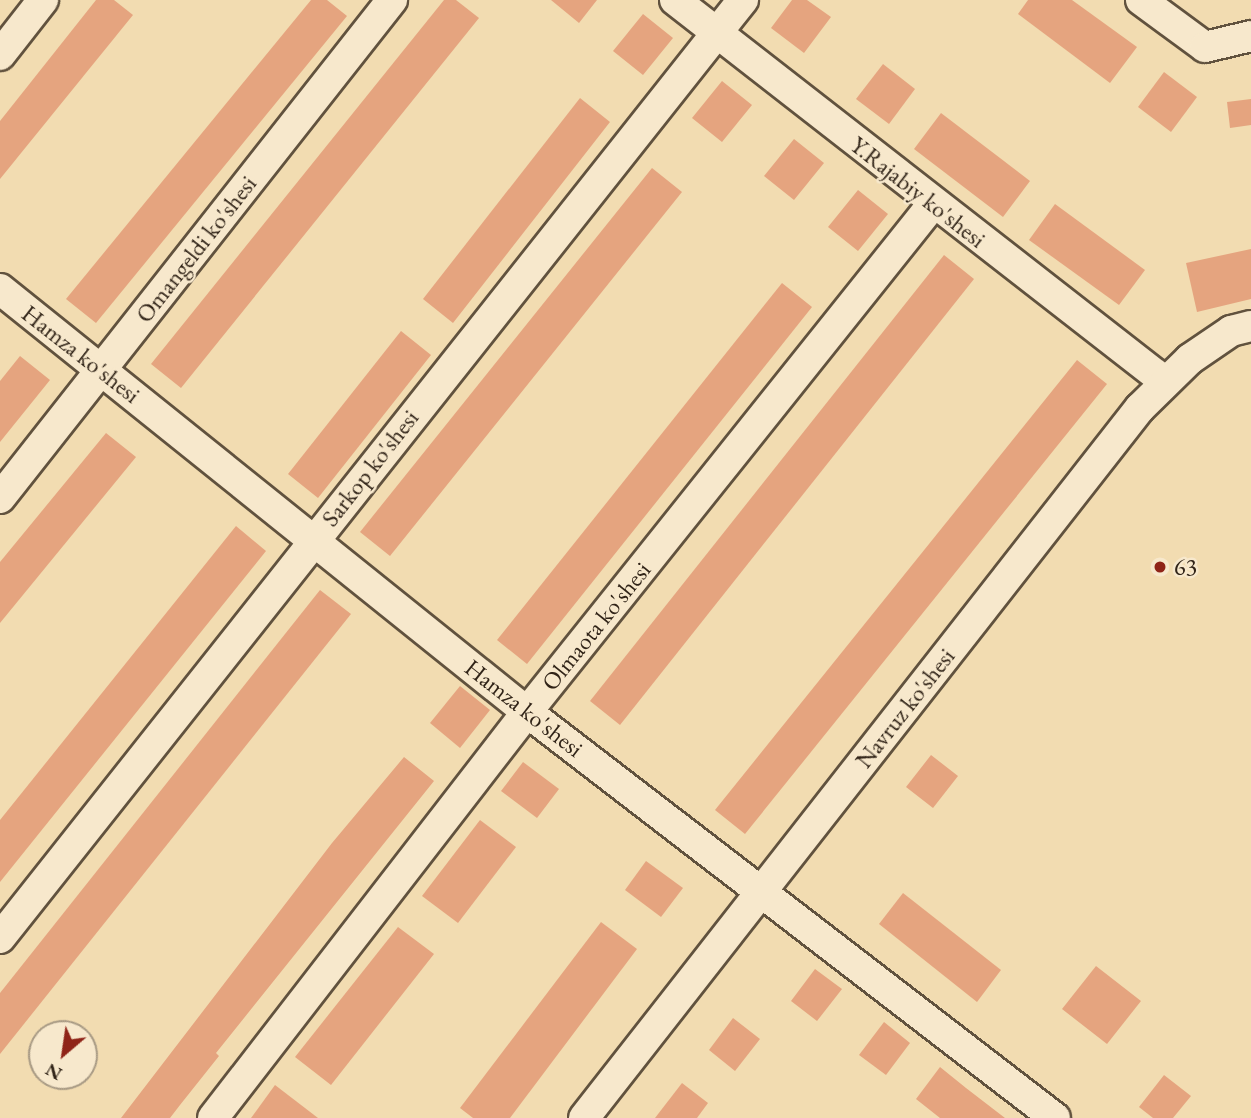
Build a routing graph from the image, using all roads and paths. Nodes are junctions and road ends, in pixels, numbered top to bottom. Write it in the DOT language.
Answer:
graph roads {
  1 [pos="43,0"];
  2 [pos="392,0"];
  3 [pos="675,0"];
  4 [pos="743,0"];
  5 [pos="1142,0"];
  6 [pos="716,32"];
  7 [pos="1251,36"];
  8 [pos="0,55"];
  9 [pos="932,205"];
  10 [pos="0,289"];
  11 [pos="1251,326"];
  12 [pos="102,369"];
  13 [pos="1164,381"];
  14 [pos="0,498"];
  15 [pos="314,540"];
  16 [pos="527,712"];
  17 [pos="760,894"];
  18 [pos="0,938"];
  19 [pos="589,1116"];
  20 [pos="213,1118"];
  21 [pos="1055,1118"];
  1 -- 8 [label="street"];
  2 -- 12 [label="street, Omangeldi ko'shesi"];
  3 -- 6 [label="street, Y.Rajabiy ko'shesi"];
  4 -- 6 [label="street, Sarkop ko'shesi"];
  5 -- 7 [label="street"];
  6 -- 9 [label="street, Y.Rajabiy ko'shesi"];
  6 -- 15 [label="street, Sarkop ko'shesi"];
  9 -- 13 [label="street, Y.Rajabiy ko'shesi"];
  9 -- 16 [label="street, Olmaota ko'shesi"];
  10 -- 12 [label="street, Hamza ko'shesi"];
  11 -- 13 [label="street, Navruz ko'shesi"];
  12 -- 14 [label="street, Omangeldi ko'shesi"];
  12 -- 15 [label="street, Hamza ko'shesi"];
  13 -- 17 [label="street, Navruz ko'shesi"];
  15 -- 16 [label="street, Hamza ko'shesi"];
  15 -- 18 [label="street, Sarkop ko'shesi"];
  16 -- 17 [label="street, Hamza ko'shesi"];
  16 -- 20 [label="street, Olmaota ko'shesi"];
  17 -- 19 [label="street, Navruz ko'shesi"];
  17 -- 21 [label="street, Hamza ko'shesi"];
}
